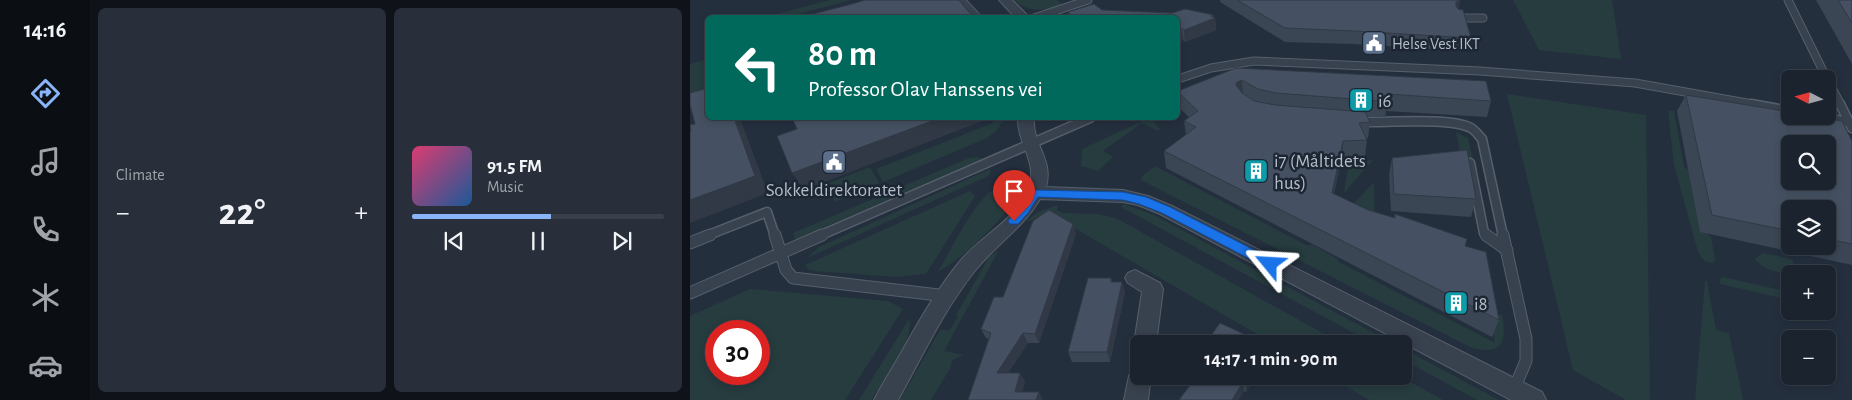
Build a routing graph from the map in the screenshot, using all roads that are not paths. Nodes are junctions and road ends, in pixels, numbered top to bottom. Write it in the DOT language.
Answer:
graph roads {
  1 [pos="961,0"];
  2 [pos="1005,0"];
  3 [pos="1088,0"];
  4 [pos="1788,0"];
  5 [pos="975,15"];
  6 [pos="1021,15"];
  7 [pos="1043,15"];
  8 [pos="1458,18"];
  9 [pos="1483,18"];
  10 [pos="1823,70"];
  11 [pos="1180,78"];
  12 [pos="1836,96"];
  13 [pos="1781,109"];
  14 [pos="1026,120"];
  15 [pos="1085,120"];
  16 [pos="1836,120"];
  17 [pos="1347,122"];
  18 [pos="1851,124"];
  19 [pos="1032,142"];
  20 [pos="1470,163"];
  21 [pos="1035,193"];
  22 [pos="690,243"];
  23 [pos="1508,250"];
  24 [pos="781,255"];
  25 [pos="1135,278"];
  26 [pos="690,293"];
  27 [pos="947,296"];
  28 [pos="1146,335"];
  29 [pos="1138,385"];
  30 [pos="1514,389"];
  31 [pos="886,400"];
  32 [pos="1136,400"];
  33 [pos="1534,400"];
  1 -- 5 [label="lane"];
  2 -- 6 [label="street"];
  3 -- 7 [label="lane"];
  4 -- 10 [label="lane"];
  8 -- 9 [label="lane"];
  11 -- 13 [label="lane"];
  12 -- 18 [label="lane"];
  14 -- 19 [label="street"];
  15 -- 19 [label="lane"];
  16 -- 18 [label="lane"];
  17 -- 23 [label="lane"];
  19 -- 21 [label="street"];
  19 -- 24 [label="lane"];
  20 -- 23 [label="lane"];
  21 -- 27 [label="street"];
  21 -- 30 [label="street"];
  22 -- 24 [label="lane"];
  23 -- 30 [label="lane"];
  24 -- 26 [label="lane"];
  24 -- 27 [label="lane"];
  25 -- 28 [label="street"];
  27 -- 31 [label="street"];
  29 -- 32 [label="street"];
  30 -- 33 [label="street"];
}
